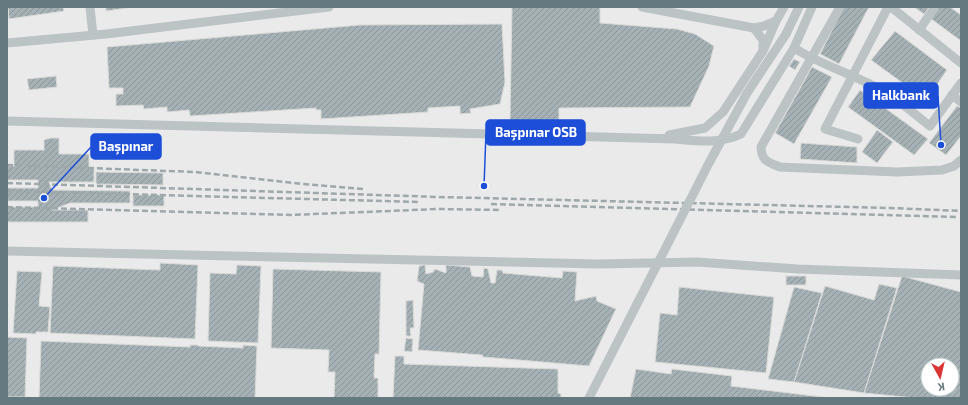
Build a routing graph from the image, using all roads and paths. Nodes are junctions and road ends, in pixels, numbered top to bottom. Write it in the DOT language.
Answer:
graph roads {
  1 [pos="90,7"];
  2 [pos="329,7"];
  3 [pos="642,7"];
  4 [pos="784,7"];
  5 [pos="799,7"];
  6 [pos="806,7"];
  7 [pos="812,7"];
  8 [pos="840,7"];
  9 [pos="889,7"];
  10 [pos="935,7"];
  11 [pos="776,21"];
  12 [pos="792,24"];
  13 [pos="754,28"];
  14 [pos="919,30"];
  15 [pos="93,35"];
  16 [pos="7,43"];
  17 [pos="794,48"];
  18 [pos="763,51"];
  19 [pos="811,58"];
  20 [pos="961,63"];
  21 [pos="852,75"];
  22 [pos="961,83"];
  23 [pos="952,95"];
  24 [pos="961,102"];
  25 [pos="7,121"];
  26 [pos="649,138"];
  27 [pos="858,139"];
  28 [pos="961,160"];
  29 [pos="7,251"];
  30 [pos="961,275"];
  31 [pos="589,398"];
  1 -- 15 [label="street"];
  2 -- 15 [label="street"];
  3 -- 13 [label="street"];
  4 -- 11 [label="street"];
  5 -- 12 [label="street"];
  6 -- 12 [label="street"];
  7 -- 17 [label="street"];
  8 -- 19 [label="street"];
  9 -- 14 [label="street"];
  9 -- 21 [label="street"];
  10 -- 14 [label="street"];
  11 -- 13 [label="street"];
  11 -- 18 [label="street"];
  12 -- 31 [label="street, bridge"];
  13 -- 18 [label="street"];
  14 -- 20 [label="street"];
  15 -- 16 [label="street"];
  17 -- 19 [label="street"];
  17 -- 26 [label="street"];
  18 -- 26 [label="street"];
  19 -- 21 [label="street"];
  19 -- 28 [label="street"];
  21 -- 23 [label="street"];
  21 -- 27 [label="street"];
  22 -- 23 [label="street"];
  23 -- 24 [label="street"];
  25 -- 26 [label="street"];
  29 -- 30 [label="street"];
}
